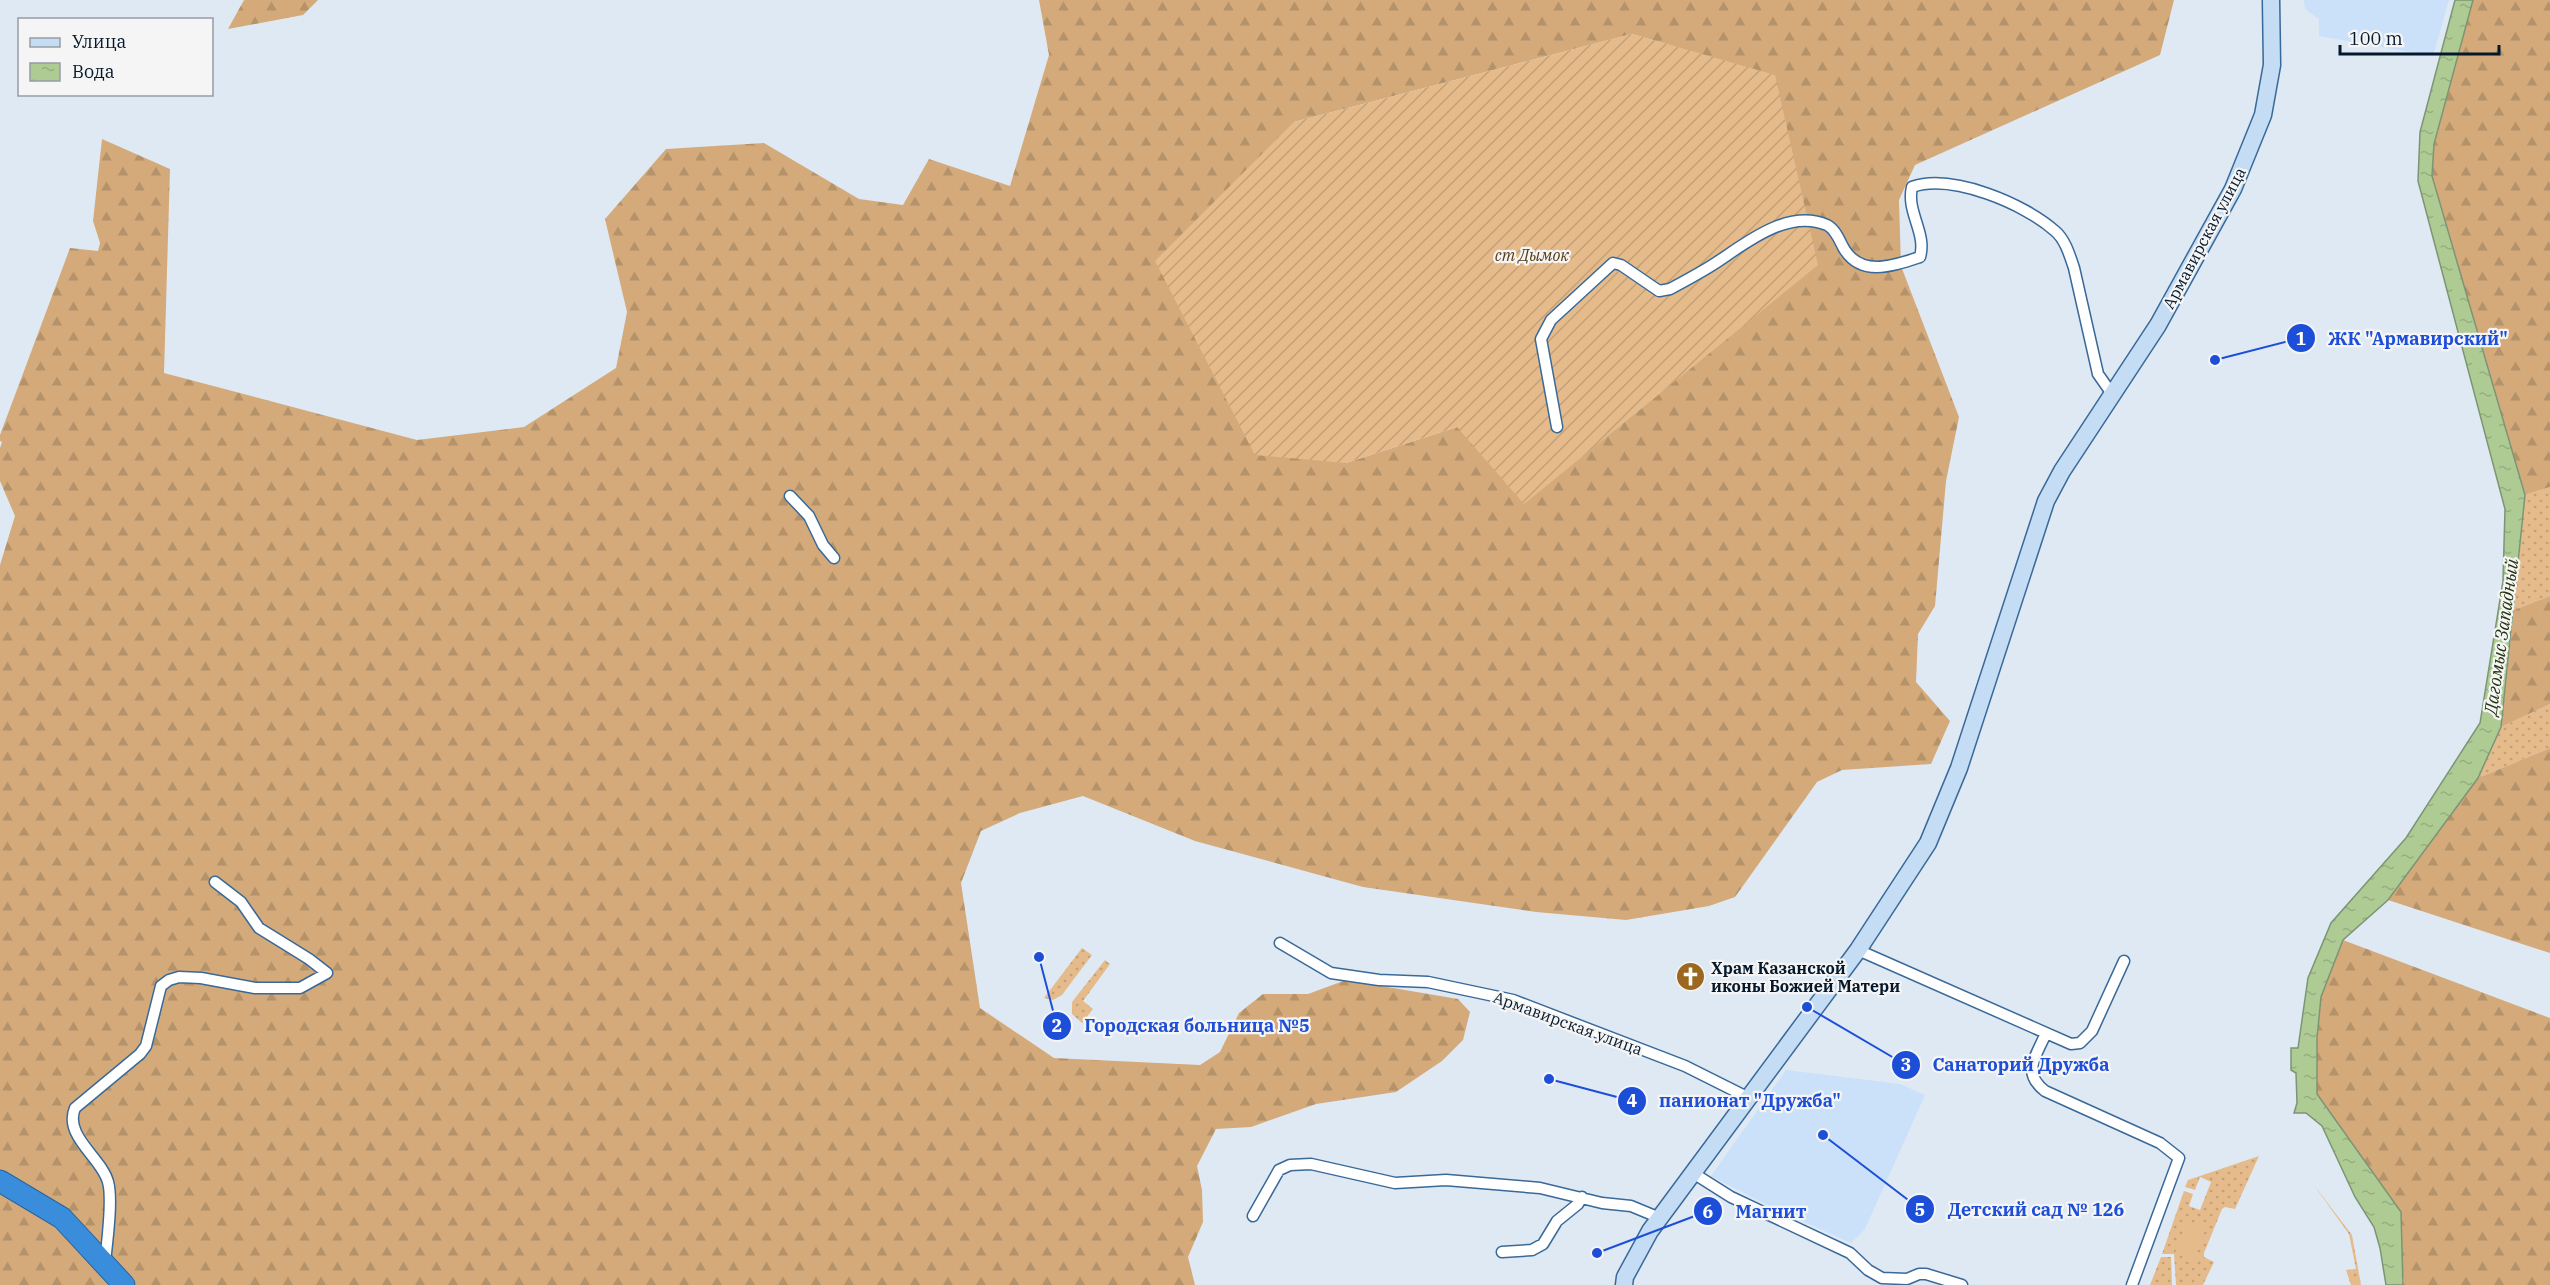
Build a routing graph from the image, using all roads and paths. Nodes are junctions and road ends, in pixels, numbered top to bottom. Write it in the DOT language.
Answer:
graph roads {
  1 [pos="2271,0"];
  2 [pos="2112,394"];
  3 [pos="1557,427"];
  4 [pos="790,496"];
  5 [pos="834,558"];
  6 [pos="214,882"];
  7 [pos="1280,943"];
  8 [pos="1858,950"];
  9 [pos="2124,962"];
  10 [pos="2046,1033"];
  11 [pos="1749,1098"];
  12 [pos="1693,1173"];
  13 [pos="0,1181"];
  14 [pos="1582,1197"];
  15 [pos="1253,1216"];
  16 [pos="1660,1218"];
  17 [pos="1502,1252"];
  18 [pos="105,1262"];
  19 [pos="124,1285"];
  20 [pos="1624,1285"];
  21 [pos="1962,1285"];
  22 [pos="2132,1285"];
  1 -- 2 [label="main road, Армавирская улица"];
  2 -- 3 [label="street"];
  2 -- 8 [label="main road, Армавирская улица"];
  4 -- 5 [label="street"];
  6 -- 18 [label="street"];
  7 -- 11 [label="street, Армавирская улица"];
  8 -- 10 [label="street"];
  8 -- 11 [label="main road, Армавирская улица"];
  9 -- 10 [label="street"];
  10 -- 22 [label="street"];
  11 -- 12 [label="main road, Армавирская улица"];
  12 -- 16 [label="main road, Армавирская улица"];
  12 -- 21 [label="street"];
  13 -- 18 [label="highway"];
  14 -- 15 [label="street"];
  14 -- 16 [label="street"];
  14 -- 17 [label="street"];
  16 -- 20 [label="main road, Армавирская улица"];
  18 -- 19 [label="highway"];
}
